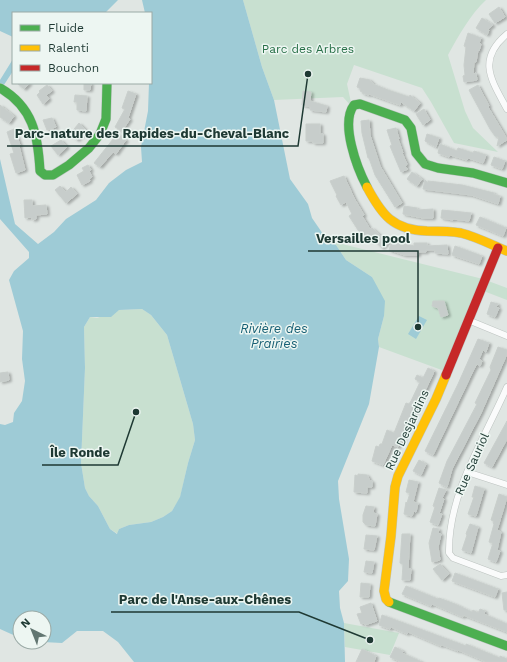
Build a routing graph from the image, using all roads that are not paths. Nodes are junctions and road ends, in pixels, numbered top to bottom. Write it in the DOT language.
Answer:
graph roads {
  1 [pos="507,34"];
  2 [pos="107,84"];
  3 [pos="2,89"];
  4 [pos="507,109"];
  5 [pos="507,183"];
  6 [pos="503,249"];
  7 [pos="468,320"];
  8 [pos="507,336"];
  9 [pos="507,387"];
  10 [pos="467,472"];
  11 [pos="507,485"];
  12 [pos="507,575"];
  13 [pos="507,646"];
  1 -- 4 [label="street"];
  2 -- 3 [label="street"];
  5 -- 6 [label="street"];
  6 -- 7 [label="street, Rue Desjardins"];
  7 -- 8 [label="street"];
  7 -- 13 [label="street, Rue Desjardins"];
  9 -- 10 [label="street, Rue Sauriol"];
  10 -- 11 [label="street"];
  10 -- 12 [label="street, Rue Sauriol"];
}
